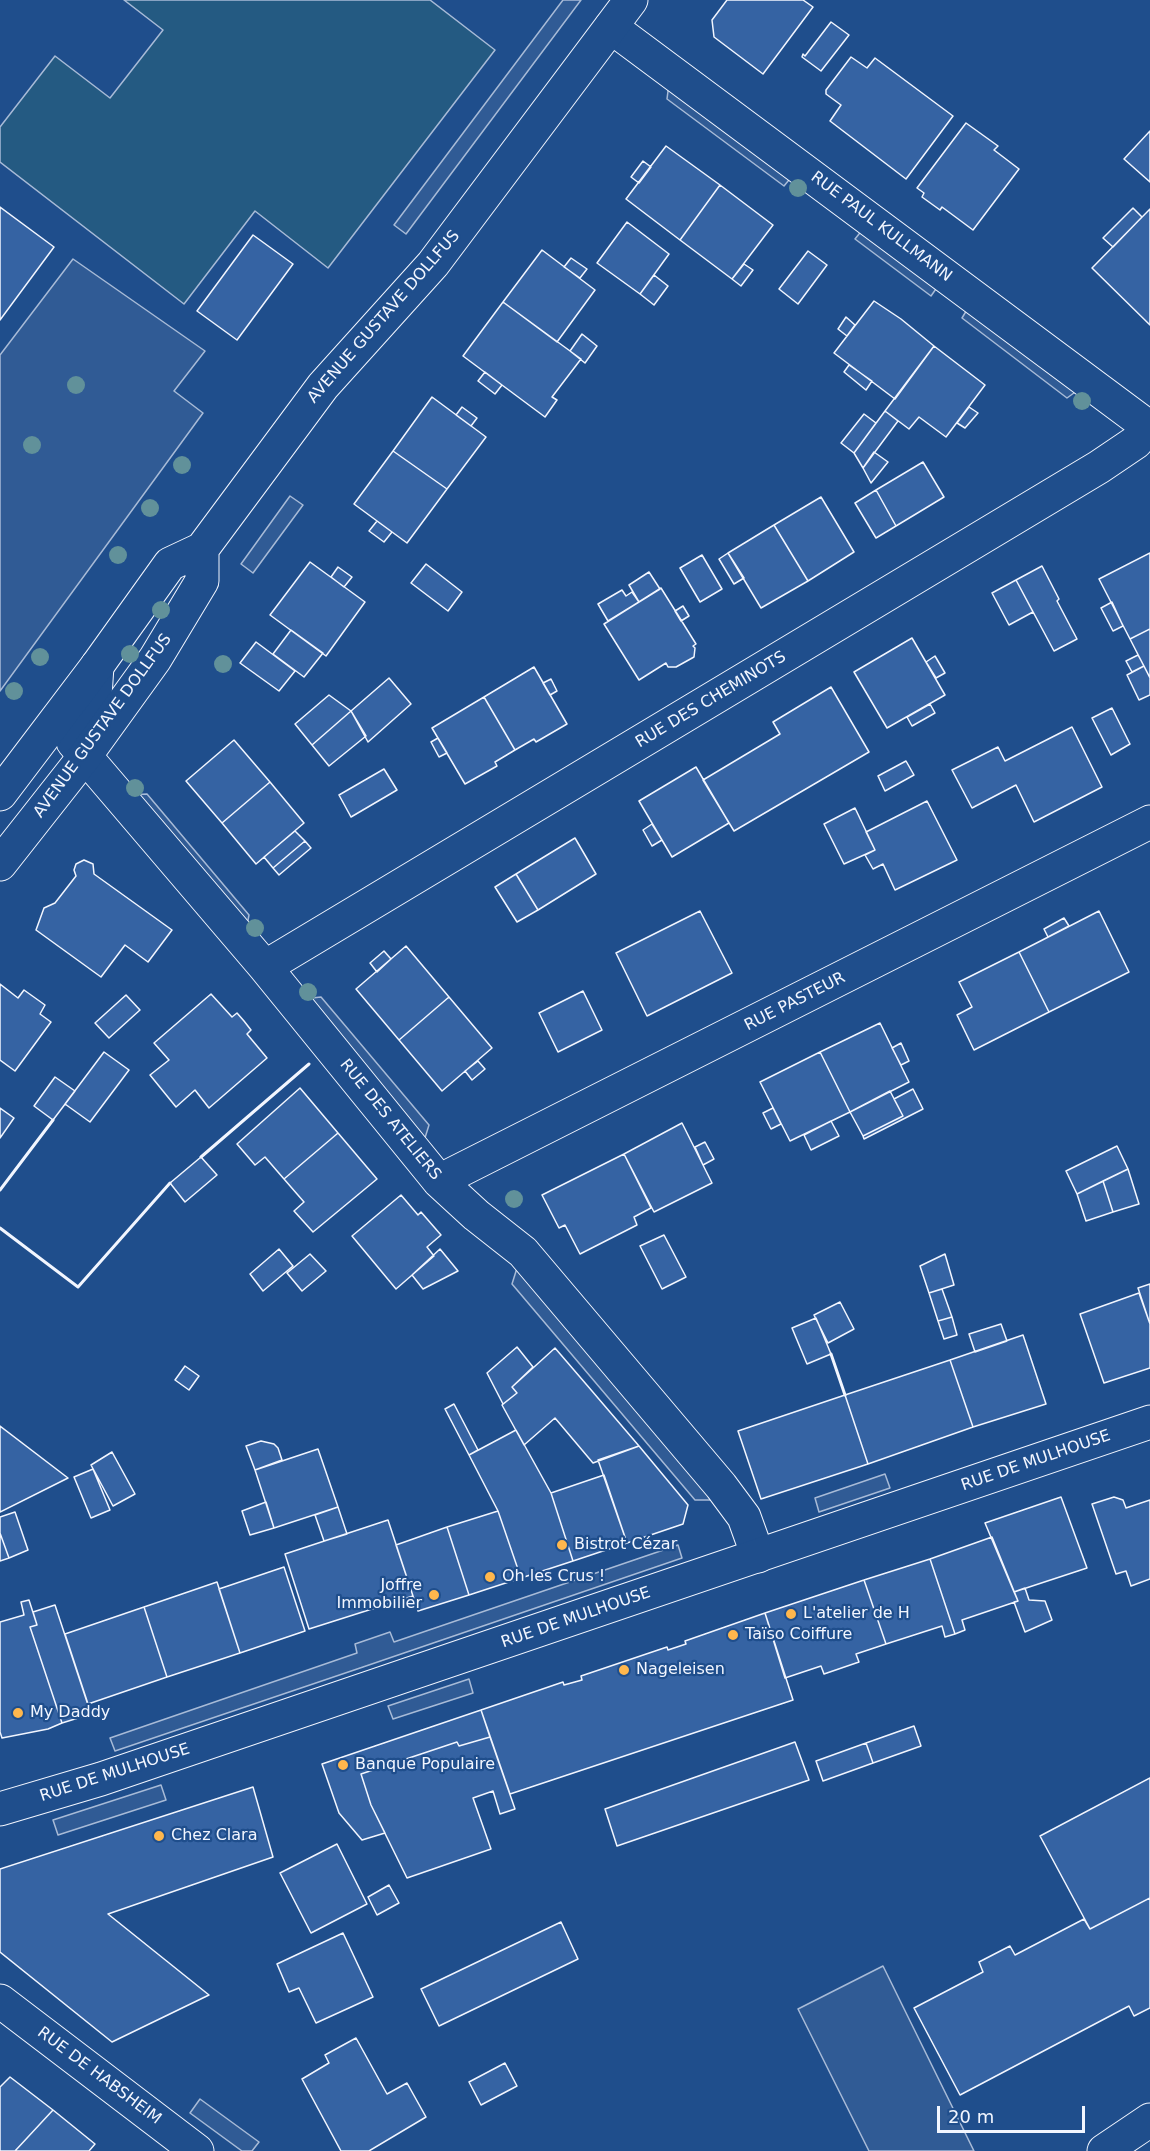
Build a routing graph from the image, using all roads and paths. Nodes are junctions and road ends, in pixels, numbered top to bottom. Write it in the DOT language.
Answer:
graph roads {
  1 [pos="631,0"];
  2 [pos="611,27"];
  3 [pos="1150,427"];
  4 [pos="202,549"];
  5 [pos="97,666"];
  6 [pos="85,756"];
  7 [pos="0,795"];
  8 [pos="1150,822"];
  9 [pos="0,864"];
  10 [pos="266,967"];
  11 [pos="440,1181"];
  12 [pos="1150,1422"];
  13 [pos="758,1556"];
  14 [pos="0,1809"];
  15 [pos="0,2001"];
  16 [pos="1150,2120"];
  17 [pos="197,2151"];
  18 [pos="1104,2151"];
  1 -- 2 [label="street, AVENUE GUSTAVE DOLLFUS"];
  2 -- 3 [label="street, RUE PAUL KULLMANN"];
  2 -- 4 [label="street, AVENUE GUSTAVE DOLLFUS"];
  3 -- 10 [label="street, RUE DES CHEMINOTS"];
  4 -- 5 [label="street, AVENUE GUSTAVE DOLLFUS"];
  4 -- 6 [label="street, AVENUE GUSTAVE DOLLFUS"];
  5 -- 6 [label="street, RUE DES ATELIERS"];
  5 -- 7 [label="street, AVENUE GUSTAVE DOLLFUS"];
  6 -- 9 [label="street, AVENUE GUSTAVE DOLLFUS"];
  6 -- 10 [label="street, RUE DES ATELIERS"];
  8 -- 11 [label="street, RUE PASTEUR"];
  10 -- 11 [label="street, RUE DES ATELIERS"];
  11 -- 13 [label="street, RUE DES ATELIERS"];
  12 -- 13 [label="street, RUE DE MULHOUSE"];
  13 -- 14 [label="street, RUE DE MULHOUSE"];
  15 -- 17 [label="street, RUE DE HABSHEIM"];
  16 -- 18 [label="street"];
}
